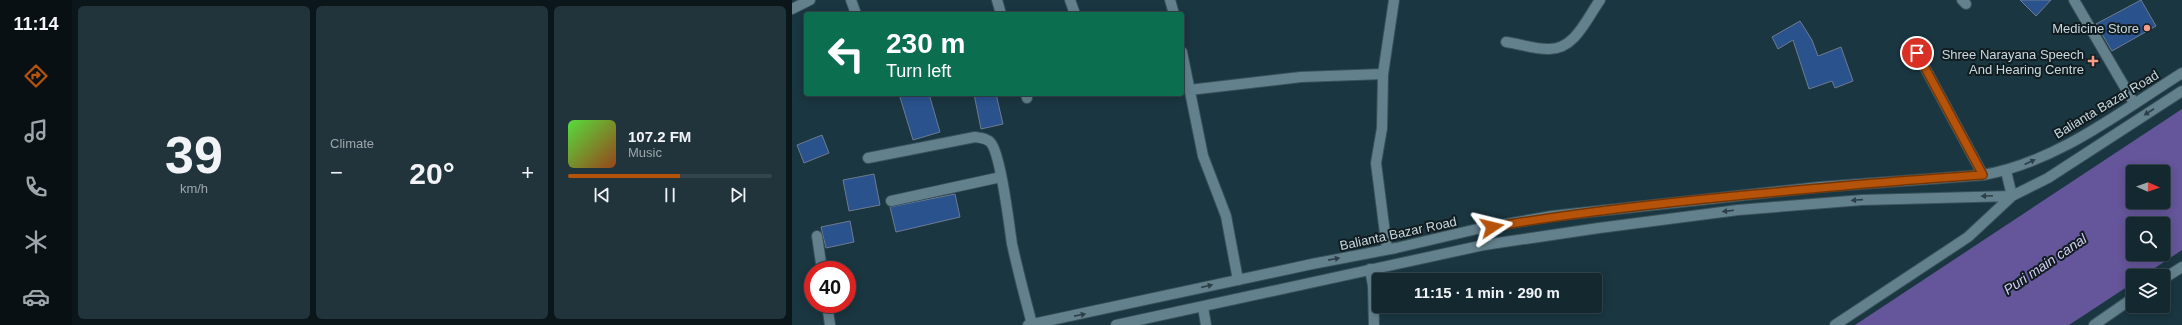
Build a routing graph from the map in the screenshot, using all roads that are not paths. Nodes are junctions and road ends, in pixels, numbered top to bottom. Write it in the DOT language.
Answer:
graph roads {
  1 [pos="810,0"];
  2 [pos="852,0"];
  3 [pos="997,0"];
  4 [pos="1070,0"];
  5 [pos="1170,0"];
  6 [pos="1394,0"];
  7 [pos="1600,0"];
  8 [pos="2074,0"];
  9 [pos="792,9"];
  10 [pos="855,12"];
  11 [pos="1001,12"];
  12 [pos="1074,12"];
  13 [pos="1173,12"];
  14 [pos="1506,42"];
  15 [pos="1917,53"];
  16 [pos="1184,63"];
  17 [pos="2182,73"];
  18 [pos="1382,74"];
  19 [pos="1189,90"];
  20 [pos="2182,91"];
  21 [pos="2134,103"];
  22 [pos="868,158"];
  23 [pos="2006,171"];
  24 [pos="1983,175"];
  25 [pos="1001,177"];
  26 [pos="2012,196"];
  27 [pos="891,201"];
  28 [pos="816,236"];
  29 [pos="1387,249"];
  30 [pos="820,261"];
  31 [pos="2182,267"];
  32 [pos="1370,269"];
  33 [pos="2170,275"];
  34 [pos="1238,280"];
  35 [pos="2126,303"];
  36 [pos="1203,307"];
  37 [pos="828,313"];
  38 [pos="830,325"];
  39 [pos="1030,325"];
  40 [pos="1116,325"];
  41 [pos="1206,325"];
  42 [pos="1374,325"];
  43 [pos="1835,325"];
  44 [pos="2094,325"];
  1 -- 9 [label="street"];
  2 -- 10 [label="street"];
  3 -- 11 [label="street"];
  4 -- 12 [label="street"];
  5 -- 13 [label="street"];
  6 -- 18 [label="street"];
  7 -- 14 [label="street"];
  8 -- 21 [label="street"];
  15 -- 24 [label="street"];
  16 -- 19 [label="street"];
  17 -- 21 [label="street, Balianta Bazar Road"];
  18 -- 19 [label="street"];
  18 -- 29 [label="street"];
  19 -- 34 [label="street"];
  20 -- 26 [label="street, one-way"];
  23 -- 21 [label="street, Balianta Bazar Road, one-way"];
  22 -- 25 [label="street"];
  23 -- 24 [label="street, Balianta Bazar Road"];
  23 -- 26 [label="street"];
  24 -- 29 [label="street, Balianta Bazar Road"];
  25 -- 27 [label="street"];
  25 -- 39 [label="street"];
  26 -- 32 [label="street, one-way"];
  26 -- 43 [label="street"];
  28 -- 30 [label="street"];
  34 -- 29 [label="street, Balianta Bazar Road, one-way"];
  31 -- 33 [label="street"];
  32 -- 36 [label="street"];
  32 -- 42 [label="street"];
  39 -- 34 [label="street, Balianta Bazar Road, one-way"];
  35 -- 44 [label="street"];
  36 -- 40 [label="street"];
  36 -- 41 [label="street"];
  37 -- 38 [label="street"];
}
